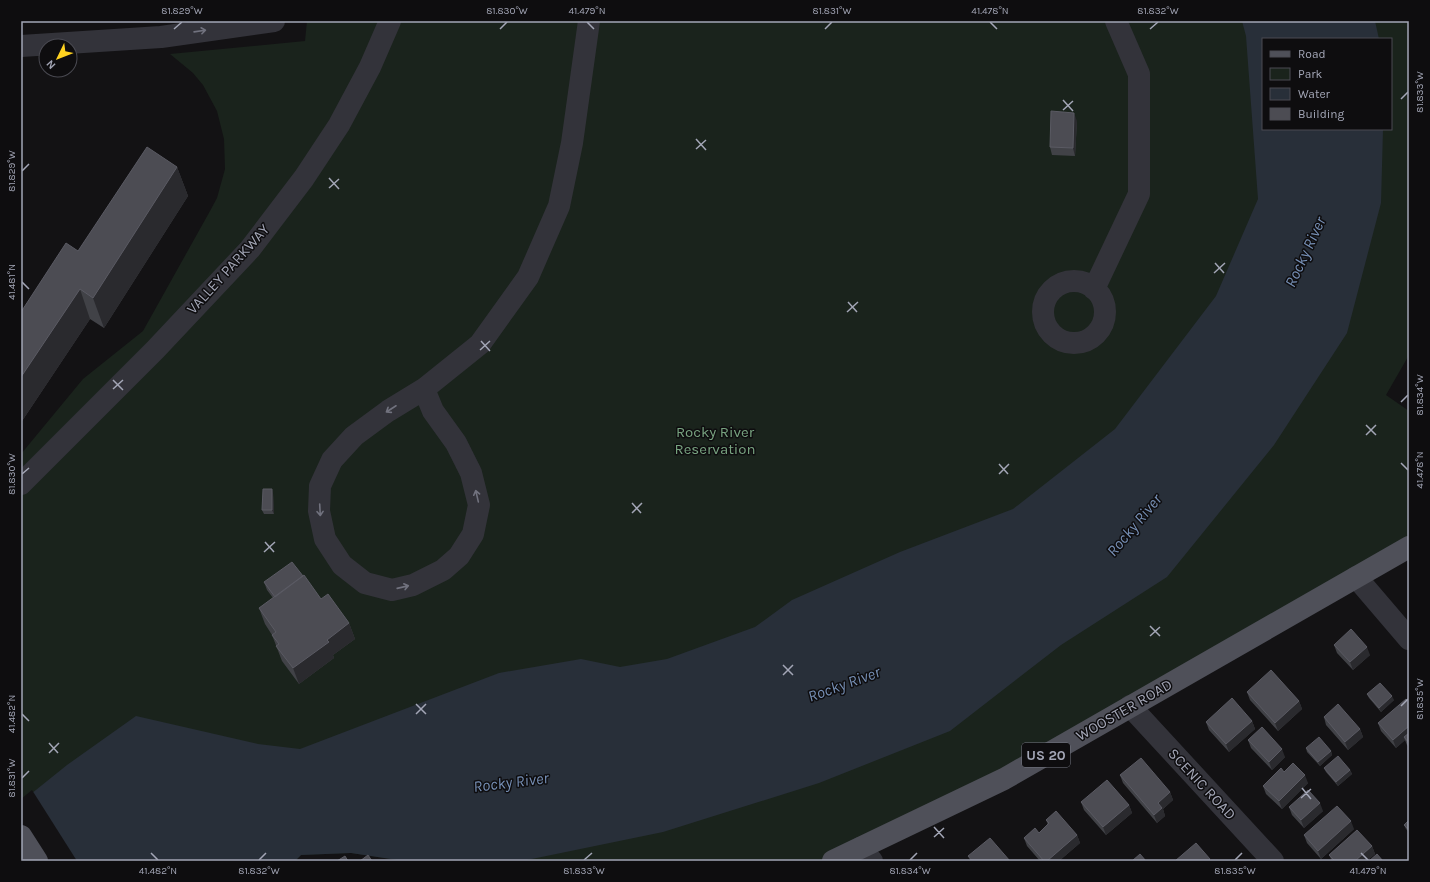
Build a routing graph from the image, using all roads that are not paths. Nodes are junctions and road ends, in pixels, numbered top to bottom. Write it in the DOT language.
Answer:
graph roads {
  1 [pos="274,21"];
  2 [pos="390,21"];
  3 [pos="589,21"];
  4 [pos="1116,21"];
  5 [pos="160,29"];
  6 [pos="21,46"];
  7 [pos="1094,290"];
  8 [pos="424,389"];
  9 [pos="21,484"];
  10 [pos="1409,546"];
  11 [pos="1356,577"];
  12 [pos="1409,639"];
  13 [pos="1130,706"];
  14 [pos="21,836"];
  15 [pos="866,854"];
  16 [pos="37,861"];
  17 [pos="833,861"];
  18 [pos="1273,861"];
  5 -- 1 [label="street, one-way"];
  2 -- 9 [label="street, VALLEY PARKWAY"];
  3 -- 8 [label="street"];
  4 -- 7 [label="street"];
  5 -- 6 [label="street"];
  8 -- 8 [label="street, one-way"];
  10 -- 11 [label="main road, WOOSTER ROAD / US 20"];
  11 -- 12 [label="street"];
  11 -- 13 [label="main road, WOOSTER ROAD / US 20"];
  13 -- 15 [label="main road, WOOSTER ROAD / US 20"];
  13 -- 18 [label="street, SCENIC ROAD"];
  14 -- 16 [label="main road"];
  15 -- 17 [label="main road, WOOSTER ROAD / US 20"];
}
